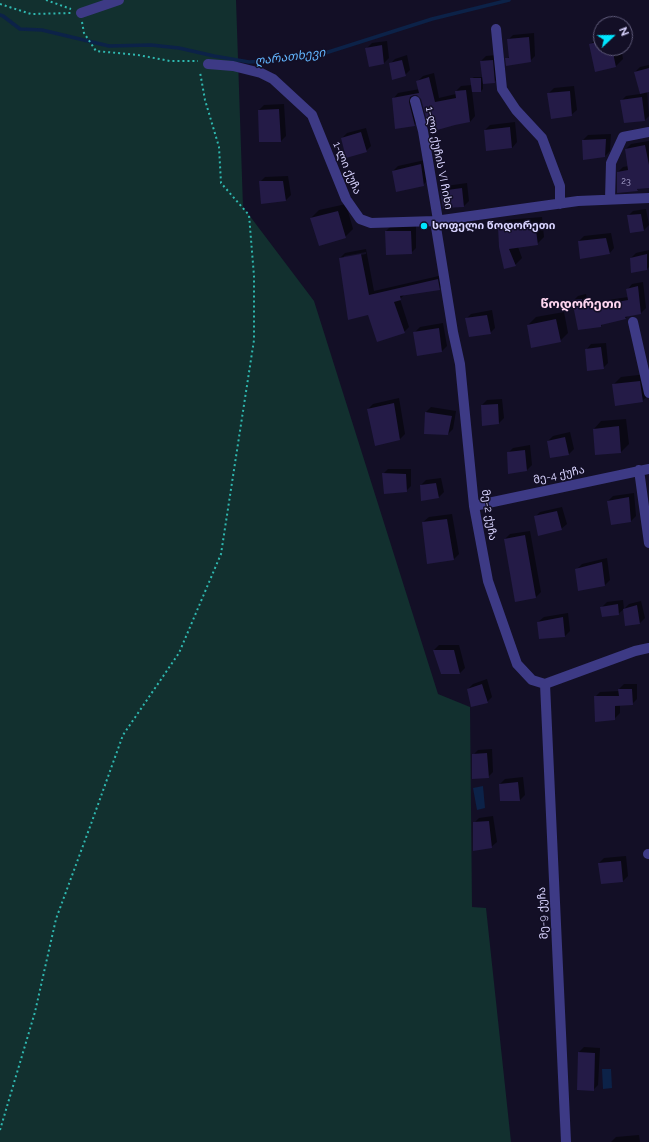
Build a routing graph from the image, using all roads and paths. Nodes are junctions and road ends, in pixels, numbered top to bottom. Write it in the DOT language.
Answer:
graph roads {
  1 [pos="46,0"];
  2 [pos="119,0"];
  3 [pos="0,4"];
  4 [pos="81,13"];
  5 [pos="496,29"];
  6 [pos="84,33"];
  7 [pos="204,66"];
  8 [pos="415,100"];
  9 [pos="649,132"];
  10 [pos="649,198"];
  11 [pos="610,199"];
  12 [pos="560,204"];
  13 [pos="437,220"];
  14 [pos="633,322"];
  15 [pos="649,393"];
  16 [pos="644,469"];
  17 [pos="474,506"];
  18 [pos="649,543"];
  19 [pos="649,648"];
  20 [pos="545,684"];
  21 [pos="0,1130"];
  22 [pos="566,1142"];
  1 -- 4 [label="path"];
  2 -- 4 [label="street"];
  3 -- 4 [label="path"];
  5 -- 12 [label="street"];
  6 -- 7 [label="path"];
  7 -- 13 [label="street, 1-ლი ქუჩა"];
  7 -- 21 [label="path"];
  8 -- 13 [label="street, 1-ლი ქუჩის VI ჩიხი"];
  9 -- 11 [label="street"];
  10 -- 11 [label="street, 1-ლი ქუჩა"];
  11 -- 12 [label="street, 1-ლი ქუჩა"];
  12 -- 13 [label="street, 1-ლი ქუჩა"];
  13 -- 17 [label="street, მე-2 ქუჩა"];
  14 -- 15 [label="street"];
  16 -- 17 [label="street, მე-4 ქუჩა"];
  16 -- 18 [label="street"];
  17 -- 20 [label="street, მე-2 ქუჩა"];
  19 -- 20 [label="street"];
  20 -- 22 [label="street, მე-9 ქუჩა"];
}
